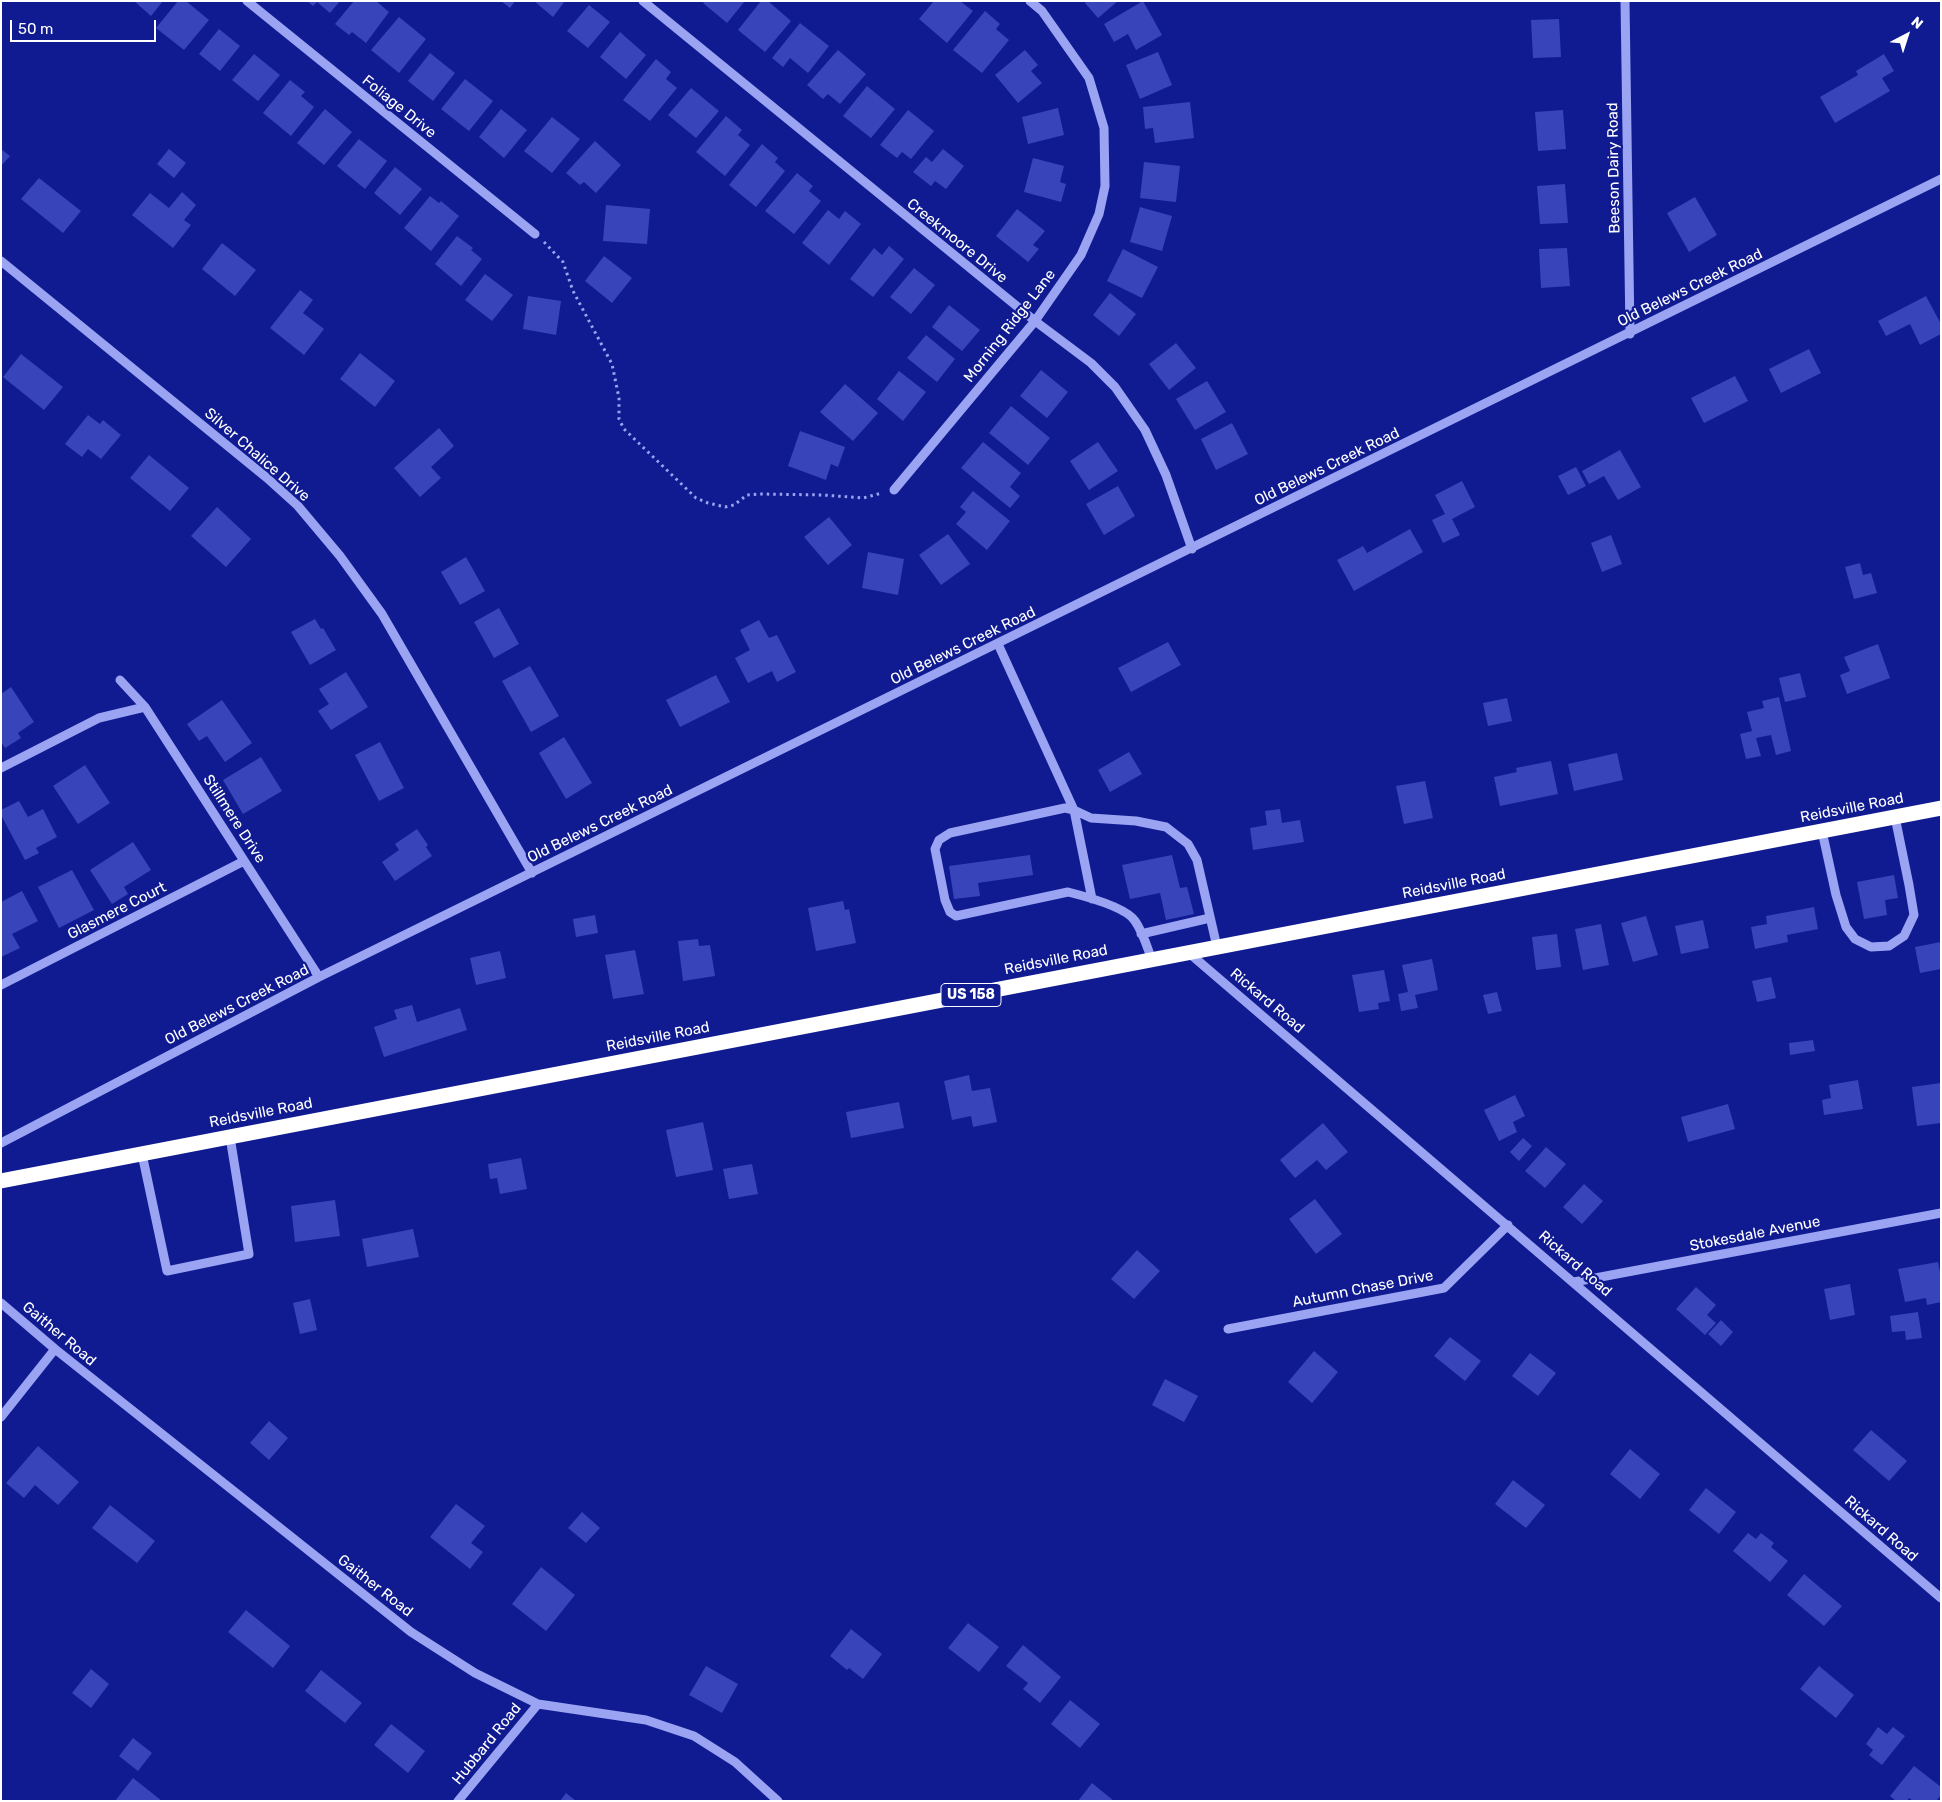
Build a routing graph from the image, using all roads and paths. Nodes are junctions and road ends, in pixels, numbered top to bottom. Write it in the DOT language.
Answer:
graph roads {
  1 [pos="246,1"];
  2 [pos="643,1"];
  3 [pos="1030,1"];
  4 [pos="1625,1"];
  5 [pos="1941,179"];
  6 [pos="535,234"];
  7 [pos="1,261"];
  8 [pos="1035,322"];
  9 [pos="1630,334"];
  10 [pos="894,490"];
  11 [pos="1192,549"];
  12 [pos="998,644"];
  13 [pos="120,680"];
  14 [pos="145,707"];
  15 [pos="1,768"];
  16 [pos="1941,808"];
  17 [pos="1074,810"];
  18 [pos="1895,817"];
  19 [pos="1822,831"];
  20 [pos="244,861"];
  21 [pos="532,873"];
  22 [pos="1092,900"];
  23 [pos="1210,918"];
  24 [pos="1141,934"];
  25 [pos="1217,947"];
  26 [pos="1189,953"];
  27 [pos="1152,960"];
  28 [pos="319,978"];
  29 [pos="1,985"];
  30 [pos="230,1137"];
  31 [pos="1,1143"];
  32 [pos="142,1154"];
  33 [pos="1,1181"];
  34 [pos="1941,1213"];
  35 [pos="1508,1225"];
  36 [pos="1574,1282"];
  37 [pos="1,1304"];
  38 [pos="1228,1329"];
  39 [pos="55,1349"];
  40 [pos="1,1417"];
  41 [pos="1941,1598"];
  42 [pos="538,1704"];
  43 [pos="458,1801"];
  44 [pos="778,1801"];
  1 -- 6 [label="street, Foliage Drive"];
  2 -- 8 [label="street, Creekmoore Drive"];
  3 -- 8 [label="street, Morning Ridge Lane"];
  4 -- 9 [label="street, Beeson Dairy Road"];
  5 -- 9 [label="street, Old Belews Creek Road"];
  6 -- 10 [label="path"];
  7 -- 21 [label="street, Silver Chalice Drive"];
  8 -- 10 [label="street, Morning Ridge Lane"];
  8 -- 11 [label="street, Creekmoore Drive"];
  9 -- 11 [label="street, Old Belews Creek Road"];
  11 -- 12 [label="street, Old Belews Creek Road"];
  12 -- 17 [label="street"];
  12 -- 21 [label="street, Old Belews Creek Road"];
  13 -- 14 [label="street, Stillmere Drive"];
  14 -- 15 [label="street"];
  14 -- 20 [label="street, Stillmere Drive"];
  16 -- 18 [label="highway, Reidsville Road / US 158"];
  17 -- 22 [label="street"];
  17 -- 22 [label="street"];
  17 -- 23 [label="street"];
  18 -- 19 [label="highway, Reidsville Road / US 158"];
  18 -- 19 [label="street"];
  19 -- 25 [label="highway, Reidsville Road / US 158"];
  20 -- 28 [label="street, Stillmere Drive"];
  20 -- 29 [label="street, Glasmere Court"];
  21 -- 28 [label="street, Old Belews Creek Road"];
  22 -- 24 [label="street"];
  23 -- 24 [label="street"];
  23 -- 25 [label="street"];
  24 -- 27 [label="street"];
  25 -- 26 [label="highway, Reidsville Road / US 158"];
  26 -- 27 [label="highway, Reidsville Road / US 158"];
  26 -- 35 [label="street, Rickard Road"];
  27 -- 30 [label="highway, Reidsville Road / US 158"];
  28 -- 31 [label="street, Old Belews Creek Road"];
  30 -- 32 [label="highway, Reidsville Road / US 158"];
  30 -- 32 [label="street"];
  32 -- 33 [label="highway, Reidsville Road / US 158"];
  34 -- 36 [label="street, Stokesdale Avenue"];
  35 -- 36 [label="street, Rickard Road"];
  35 -- 38 [label="street, Autumn Chase Drive"];
  36 -- 41 [label="street, Rickard Road"];
  37 -- 39 [label="street, Gaither Road"];
  39 -- 40 [label="street"];
  39 -- 42 [label="street, Gaither Road"];
  42 -- 43 [label="street, Hubbard Road"];
  42 -- 44 [label="street, Gaither Road"];
}
